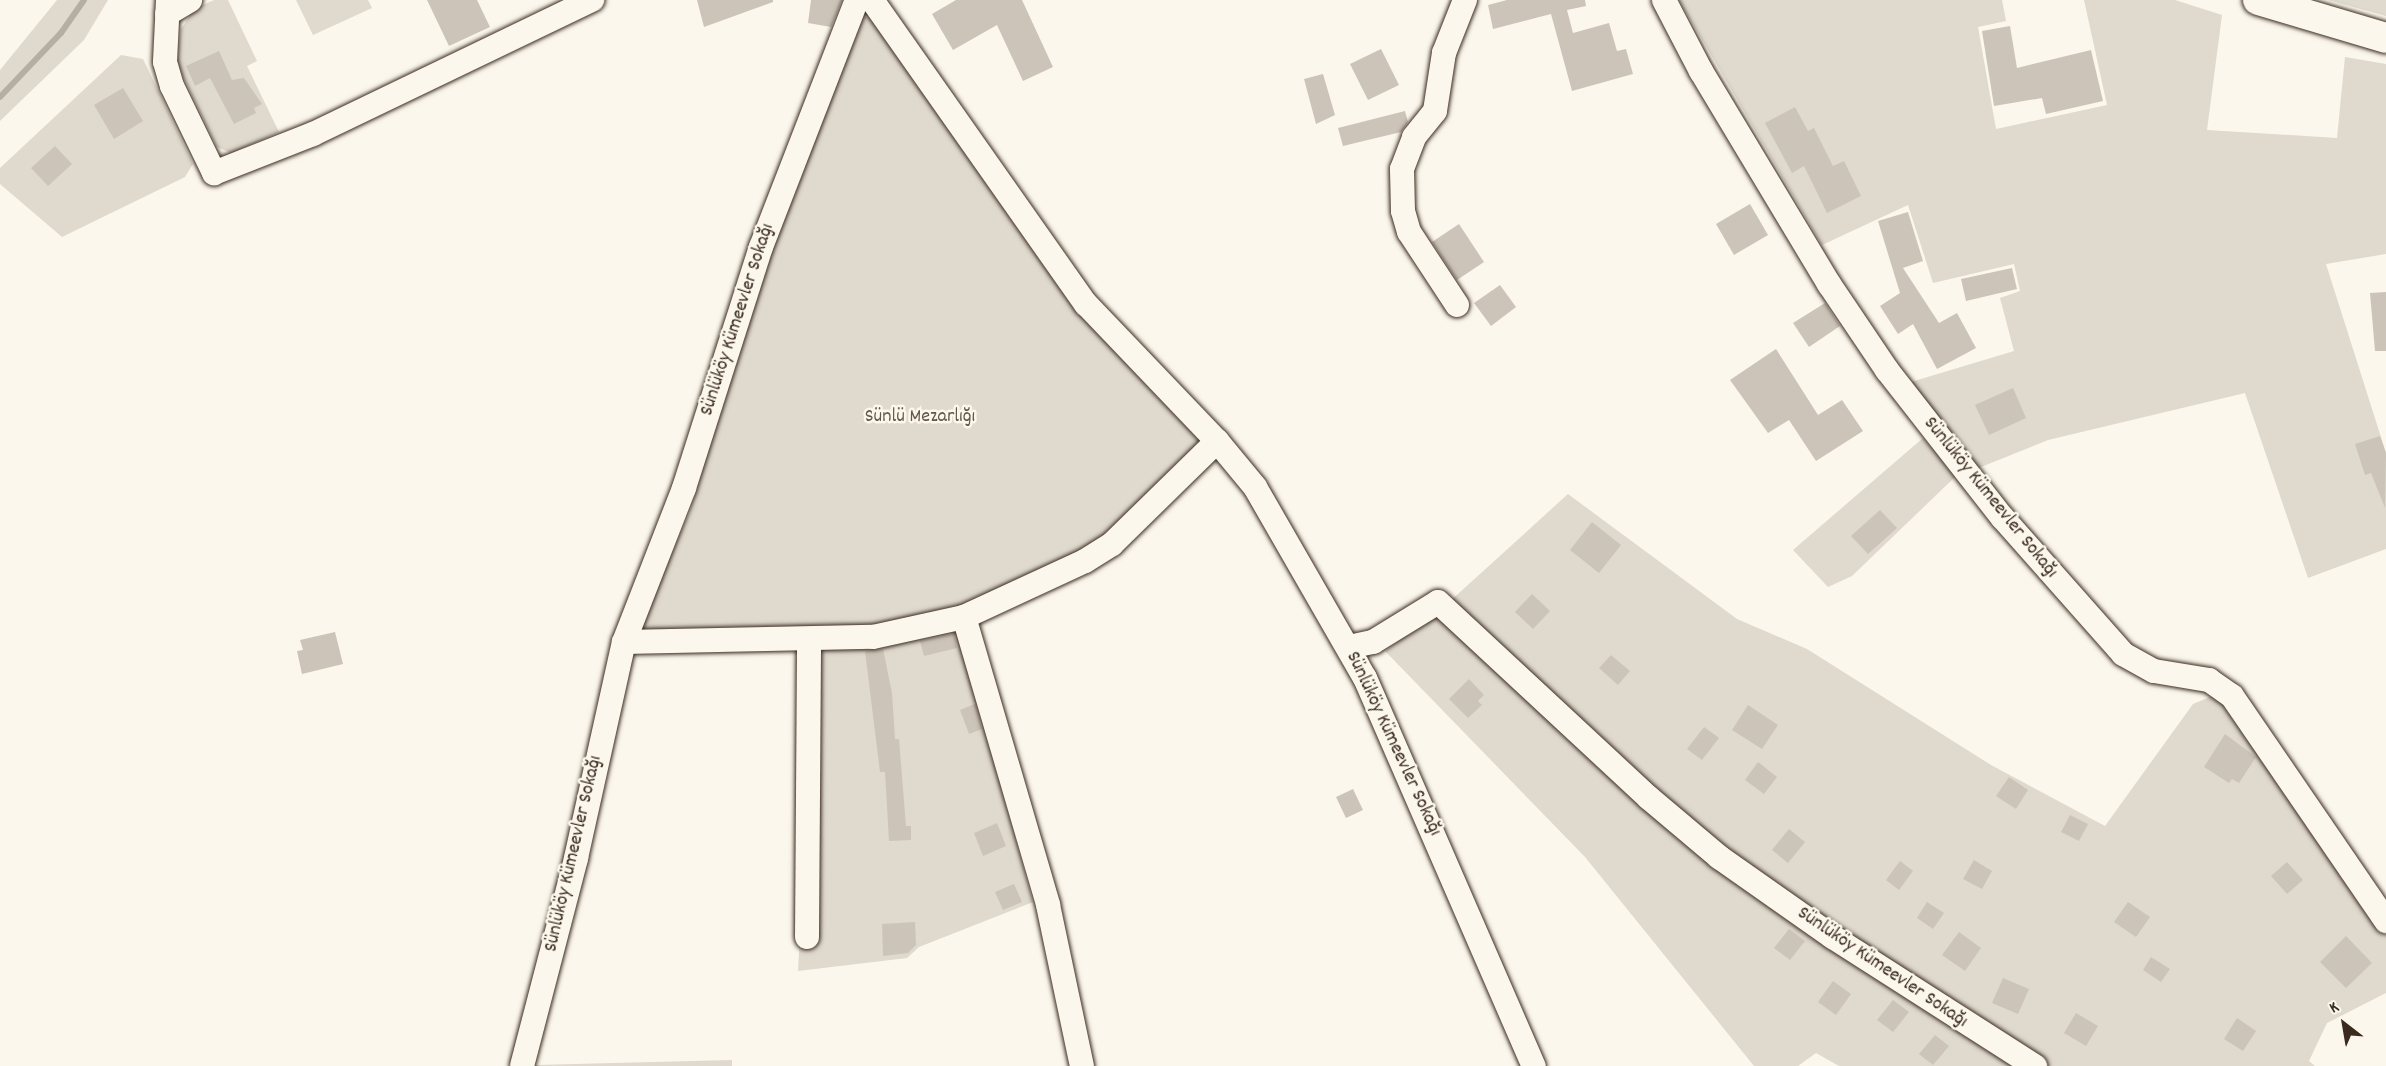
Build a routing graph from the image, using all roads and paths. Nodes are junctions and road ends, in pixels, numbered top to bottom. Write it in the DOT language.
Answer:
graph roads {
  1 [pos="190,0"];
  2 [pos="592,0"];
  3 [pos="857,0"];
  4 [pos="872,0"];
  5 [pos="1465,0"];
  6 [pos="1664,0"];
  7 [pos="2259,0"];
  8 [pos="167,7"];
  9 [pos="2386,38"];
  10 [pos="1457,305"];
  11 [pos="1217,441"];
  12 [pos="964,617"];
  13 [pos="809,641"];
  14 [pos="624,642"];
  15 [pos="1349,647"];
  16 [pos="2386,921"];
  17 [pos="807,937"];
  18 [pos="522,1066"];
  19 [pos="1082,1066"];
  20 [pos="1534,1066"];
  21 [pos="2035,1066"];
  1 -- 8 [label="street"];
  2 -- 8 [label="street"];
  3 -- 14 [label="street, Sünlüköy Kümeevler Sokağı"];
  4 -- 11 [label="street, Sünlüköy Kümeevler Sokağı"];
  5 -- 10 [label="street"];
  6 -- 16 [label="street, Sünlüköy Kümeevler Sokağı"];
  7 -- 9 [label="main road"];
  11 -- 12 [label="street"];
  11 -- 15 [label="street, Sünlüköy Kümeevler Sokağı"];
  12 -- 13 [label="street"];
  12 -- 19 [label="street"];
  13 -- 14 [label="street"];
  13 -- 17 [label="street"];
  14 -- 18 [label="street, Sünlüköy Kümeevler Sokağı"];
  15 -- 20 [label="street, Sünlüköy Kümeevler Sokağı"];
  15 -- 21 [label="street, Sünlüköy Kümeevler Sokağı"];
}
